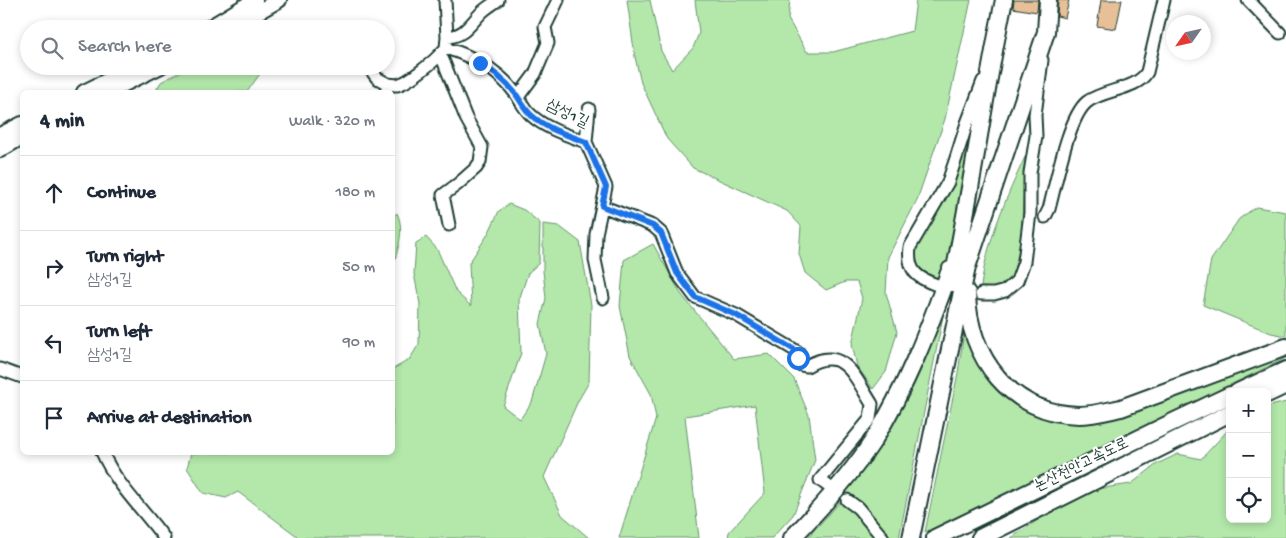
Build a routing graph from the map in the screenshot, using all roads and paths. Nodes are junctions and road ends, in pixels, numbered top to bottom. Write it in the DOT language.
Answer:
graph roads {
  1 [pos="255,0"];
  2 [pos="279,0"];
  3 [pos="445,0"];
  4 [pos="498,0"];
  5 [pos="558,0"];
  6 [pos="1004,0"];
  7 [pos="1048,0"];
  8 [pos="1164,0"];
  9 [pos="1248,0"];
  10 [pos="249,16"];
  11 [pos="222,20"];
  12 [pos="243,20"];
  13 [pos="254,20"];
  14 [pos="1046,32"];
  15 [pos="1280,32"];
  16 [pos="444,47"];
  17 [pos="991,61"];
  18 [pos="119,75"];
  19 [pos="143,75"];
  20 [pos="375,75"];
  21 [pos="387,88"];
  22 [pos="88,90"];
  23 [pos="112,90"];
  24 [pos="518,97"];
  25 [pos="589,109"];
  26 [pos="20,125"];
  27 [pos="0,135"];
  28 [pos="20,139"];
  29 [pos="586,142"];
  30 [pos="0,150"];
  31 [pos="602,206"];
  32 [pos="1045,216"];
  33 [pos="449,225"];
  34 [pos="962,235"];
  35 [pos="967,267"];
  36 [pos="937,285"];
  37 [pos="981,294"];
  38 [pos="603,298"];
  39 [pos="1286,347"];
  40 [pos="0,369"];
  41 [pos="1286,370"];
  42 [pos="20,376"];
  43 [pos="1286,385"];
  44 [pos="1247,388"];
  45 [pos="1271,392"];
  46 [pos="1226,398"];
  47 [pos="1226,415"];
  48 [pos="103,455"];
  49 [pos="828,486"];
  50 [pos="848,500"];
  51 [pos="164,538"];
  52 [pos="792,538"];
  53 [pos="883,538"];
  54 [pos="900,538"];
  55 [pos="911,538"];
  56 [pos="935,538"];
  57 [pos="980,538"];
  1 -- 11 [label="main road"];
  2 -- 10 [label="main road"];
  3 -- 16 [label="lane"];
  4 -- 16 [label="lane"];
  5 -- 24 [label="lane"];
  6 -- 17 [label="highway"];
  7 -- 14 [label="highway"];
  8 -- 32 [label="lane"];
  9 -- 15 [label="lane"];
  10 -- 12 [label="main road"];
  10 -- 13 [label="lane"];
  14 -- 35 [label="highway"];
  14 -- 37 [label="lane"];
  16 -- 21 [label="lane"];
  16 -- 24 [label="lane, 삼성1길"];
  16 -- 33 [label="lane"];
  17 -- 34 [label="highway"];
  17 -- 36 [label="lane"];
  18 -- 22 [label="main road"];
  19 -- 23 [label="main road"];
  20 -- 21 [label="lane"];
  24 -- 29 [label="lane, 삼성1길"];
  25 -- 29 [label="lane"];
  26 -- 27 [label="main road"];
  28 -- 30 [label="main road"];
  29 -- 31 [label="lane, 삼성1길"];
  31 -- 38 [label="lane, 삼성1길"];
  31 -- 49 [label="lane"];
  34 -- 52 [label="highway"];
  34 -- 54 [label="highway"];
  35 -- 39 [label="highway"];
  35 -- 55 [label="highway"];
  40 -- 42 [label="lane"];
  41 -- 44 [label="highway"];
  43 -- 45 [label="highway"];
  46 -- 56 [label="highway, 논산천안고속도로"];
  47 -- 57 [label="highway, 논산천안고속도로"];
  48 -- 51 [label="lane"];
  50 -- 53 [label="lane"];
}
